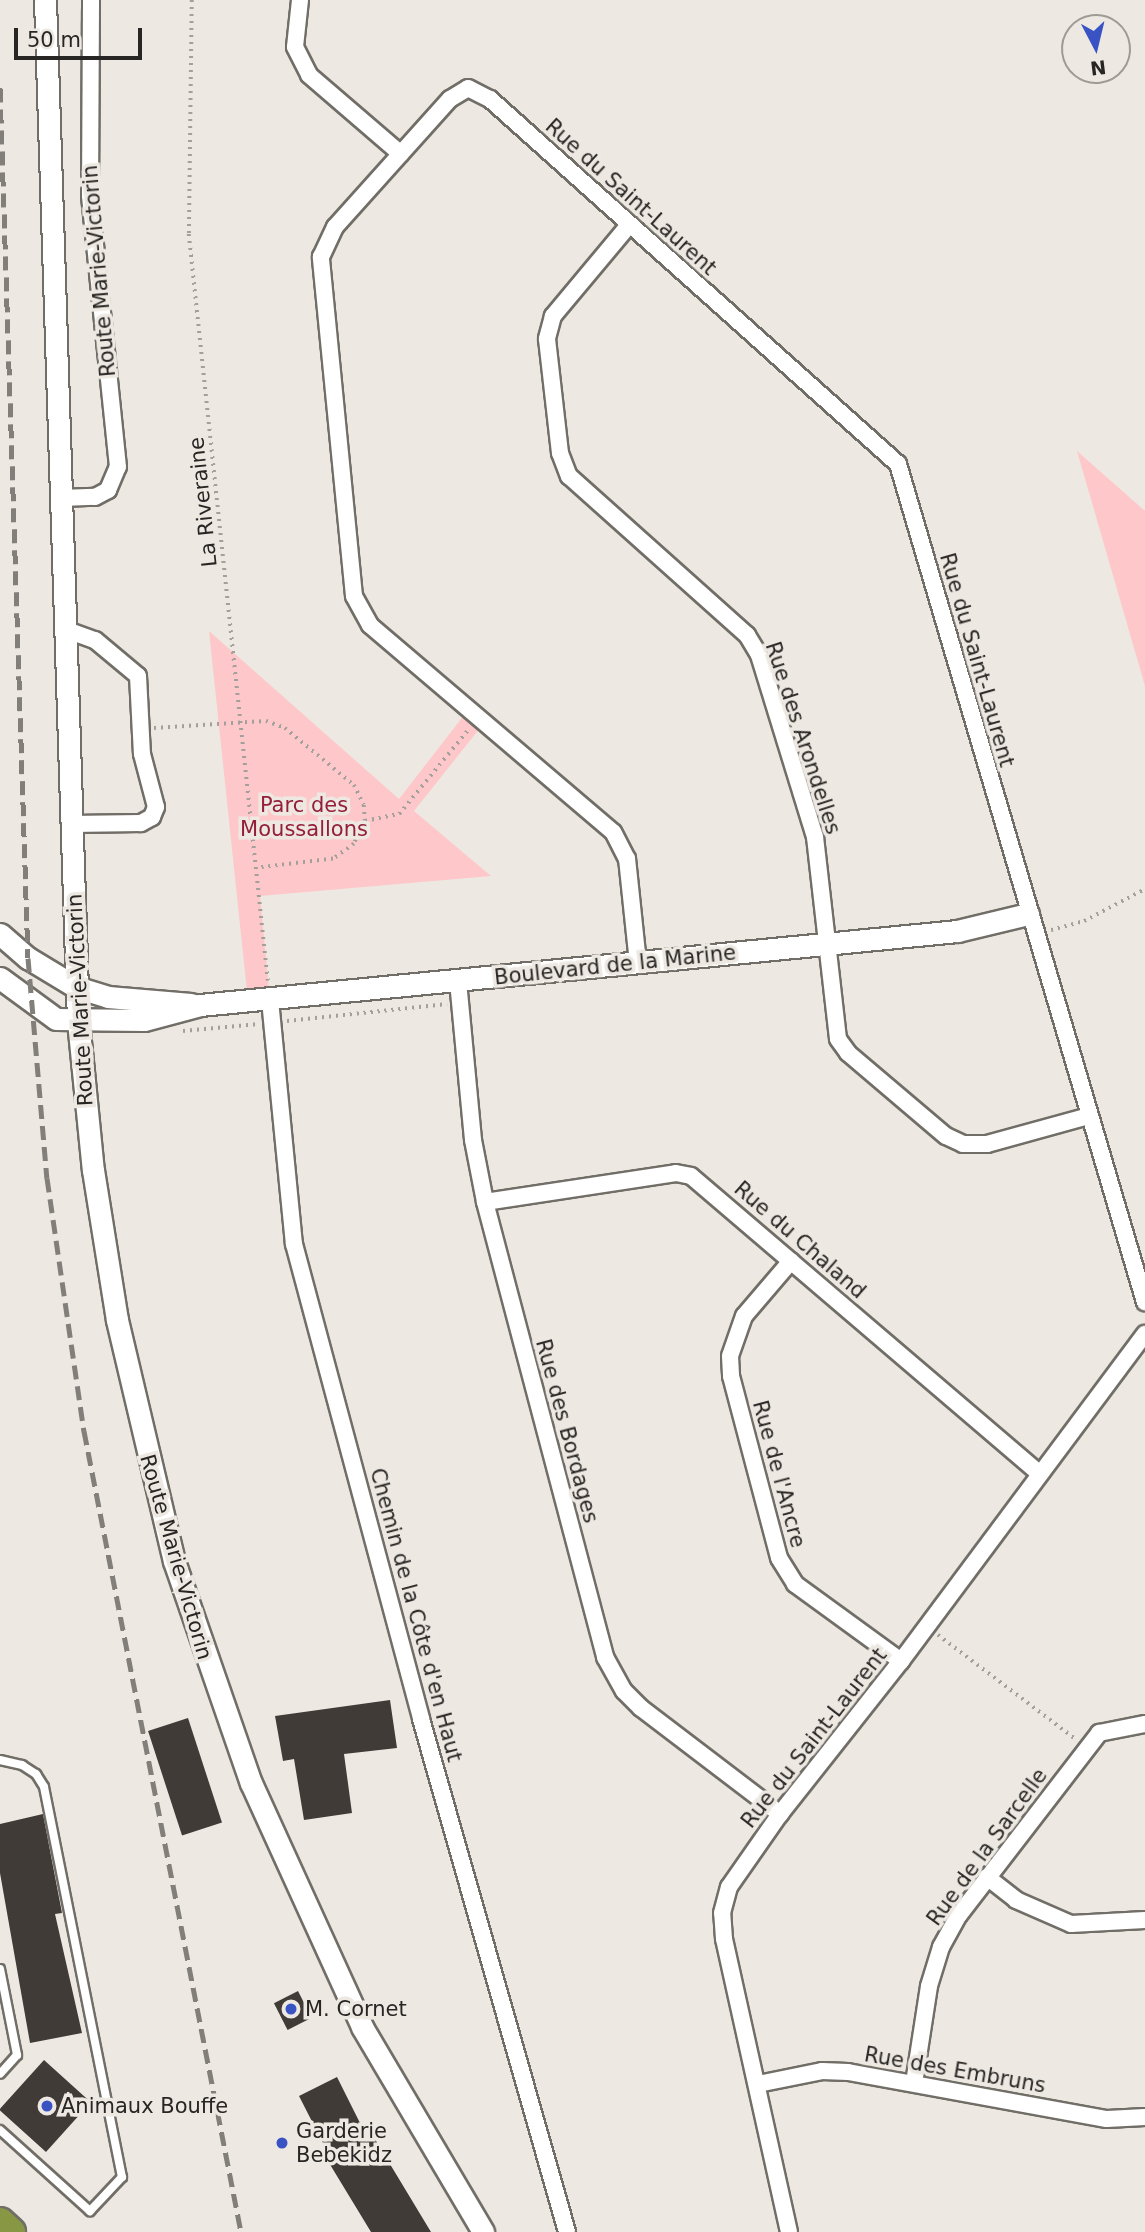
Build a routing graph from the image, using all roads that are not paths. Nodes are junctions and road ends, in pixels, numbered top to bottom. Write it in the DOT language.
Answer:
graph roads {
  1 [pos="45,0"];
  2 [pos="91,0"];
  3 [pos="300,0"];
  4 [pos="401,154"];
  5 [pos="629,225"];
  6 [pos="60,498"];
  7 [pos="64,629"];
  8 [pos="71,824"];
  9 [pos="1028,914"];
  10 [pos="0,934"];
  11 [pos="827,944"];
  12 [pos="638,963"];
  13 [pos="0,978"];
  14 [pos="457,981"];
  15 [pos="76,987"];
  16 [pos="270,1000"];
  17 [pos="200,1005"];
  18 [pos="78,1021"];
  19 [pos="1089,1115"];
  20 [pos="485,1202"];
  21 [pos="791,1261"];
  22 [pos="1145,1302"];
  23 [pos="1145,1334"];
  24 [pos="1039,1473"];
  25 [pos="901,1661"];
  26 [pos="1145,1724"];
  27 [pos="0,1760"];
  28 [pos="780,1814"];
  29 [pos="987,1877"];
  30 [pos="1145,1920"];
  31 [pos="0,1969"];
  32 [pos="0,2074"];
  33 [pos="914,2082"];
  34 [pos="758,2084"];
  35 [pos="1145,2117"];
  36 [pos="0,2130"];
  37 [pos="0,2222"];
  38 [pos="11,2232"];
  39 [pos="483,2232"];
  40 [pos="567,2232"];
  41 [pos="789,2232"];
  1 -- 6 [label="street, Route Marie-Victorin"];
  2 -- 6 [label="street, Route Marie-Victorin"];
  3 -- 4 [label="street"];
  4 -- 5 [label="street, Rue du Saint-Laurent"];
  4 -- 12 [label="street, Rue du Saint-Laurent"];
  5 -- 9 [label="street, Rue du Saint-Laurent"];
  5 -- 11 [label="street, Rue des Arondelles"];
  6 -- 7 [label="street, Route Marie-Victorin"];
  7 -- 8 [label="street, Route Marie-Victorin"];
  7 -- 8 [label="street"];
  8 -- 15 [label="street, Route Marie-Victorin"];
  9 -- 11 [label="street, Boulevard de la Marine"];
  9 -- 19 [label="street, Rue du Saint-Laurent"];
  10 -- 15 [label="street, Boulevard de la Marine"];
  11 -- 12 [label="street, Boulevard de la Marine"];
  11 -- 19 [label="street, Rue des Arondelles"];
  12 -- 14 [label="street, Boulevard de la Marine"];
  13 -- 18 [label="street, Boulevard de la Marine"];
  14 -- 16 [label="street, Boulevard de la Marine"];
  14 -- 20 [label="street, Rue des Bordages"];
  15 -- 17 [label="street, Boulevard de la Marine"];
  15 -- 18 [label="street, Route Marie-Victorin"];
  16 -- 17 [label="street, Boulevard de la Marine"];
  16 -- 40 [label="street, Chemin de la Côte d'en Haut"];
  17 -- 18 [label="street, Boulevard de la Marine"];
  18 -- 39 [label="street, Route Marie-Victorin"];
  19 -- 22 [label="street, Rue du Saint-Laurent"];
  20 -- 21 [label="street, Rue du Chaland"];
  20 -- 28 [label="street, Rue des Bordages"];
  21 -- 24 [label="street, Rue du Chaland"];
  21 -- 25 [label="street, Rue de l'Ancre"];
  23 -- 24 [label="street, Rue du Saint-Laurent"];
  24 -- 25 [label="street, Rue du Saint-Laurent"];
  25 -- 28 [label="street, Rue du Saint-Laurent"];
  26 -- 29 [label="street, Rue de la Sarcelle"];
  27 -- 36 [label="lane"];
  28 -- 34 [label="street, Rue du Saint-Laurent"];
  29 -- 30 [label="street"];
  29 -- 33 [label="street, Rue de la Sarcelle"];
  31 -- 32 [label="lane"];
  33 -- 34 [label="street, Rue des Embruns"];
  33 -- 35 [label="street, Rue des Embruns"];
  34 -- 41 [label="street, Rue du Saint-Laurent"];
  37 -- 38 [label="highway"];
}
